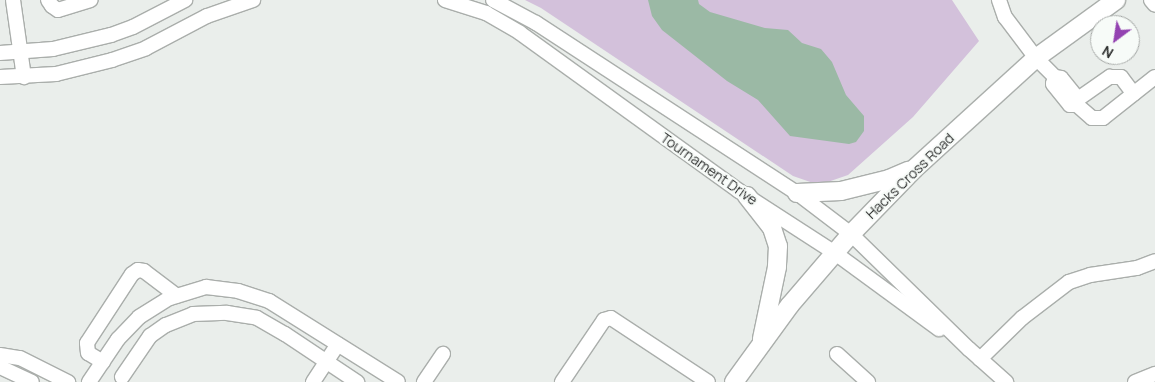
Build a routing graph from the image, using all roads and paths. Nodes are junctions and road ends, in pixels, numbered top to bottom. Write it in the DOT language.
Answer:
graph roads {
  1 [pos="13,0"];
  2 [pos="48,0"];
  3 [pos="90,0"];
  4 [pos="185,0"];
  5 [pos="253,0"];
  6 [pos="444,0"];
  7 [pos="493,0"];
  8 [pos="999,0"];
  9 [pos="1116,0"];
  10 [pos="1151,0"];
  11 [pos="227,4"];
  12 [pos="1155,5"];
  13 [pos="20,53"];
  14 [pos="0,54"];
  15 [pos="1036,58"];
  16 [pos="0,77"];
  17 [pos="24,77"];
  18 [pos="1155,77"];
  19 [pos="1134,94"];
  20 [pos="1078,102"];
  21 [pos="914,169"];
  22 [pos="797,193"];
  23 [pos="747,196"];
  24 [pos="851,234"];
  25 [pos="835,253"];
  26 [pos="1155,261"];
  27 [pos="176,296"];
  28 [pos="265,299"];
  29 [pos="258,318"];
  30 [pos="338,344"];
  31 [pos="761,345"];
  32 [pos="969,349"];
  33 [pos="443,354"];
  34 [pos="836,354"];
  35 [pos="0,356"];
  36 [pos="980,359"];
  37 [pos="327,362"];
  38 [pos="102,363"];
  39 [pos="0,368"];
  40 [pos="1155,374"];
  41 [pos="126,380"];
  42 [pos="32,382"];
  43 [pos="68,382"];
  44 [pos="89,382"];
  45 [pos="313,382"];
  46 [pos="357,382"];
  47 [pos="398,382"];
  48 [pos="424,382"];
  49 [pos="562,382"];
  50 [pos="708,382"];
  51 [pos="734,382"];
  52 [pos="868,382"];
  53 [pos="1006,382"];
  54 [pos="1136,382"];
  1 -- 13 [label="street"];
  2 -- 3 [label="street"];
  4 -- 13 [label="street"];
  5 -- 11 [label="street"];
  6 -- 23 [label="street, Tournament Drive"];
  7 -- 22 [label="street, Tournament Drive"];
  8 -- 15 [label="street"];
  9 -- 15 [label="main road, Hacks Cross Road"];
  10 -- 12 [label="street"];
  11 -- 17 [label="street"];
  13 -- 14 [label="street"];
  13 -- 17 [label="street"];
  15 -- 20 [label="street"];
  15 -- 21 [label="main road, Hacks Cross Road"];
  16 -- 17 [label="street"];
  18 -- 19 [label="street"];
  19 -- 20 [label="street"];
  19 -- 20 [label="street"];
  21 -- 22 [label="main road"];
  21 -- 24 [label="main road, Hacks Cross Road"];
  22 -- 24 [label="street, Tournament Drive"];
  23 -- 25 [label="street, Tournament Drive"];
  23 -- 31 [label="main road"];
  24 -- 25 [label="main road, Hacks Cross Road"];
  24 -- 32 [label="street, Tournament Drive"];
  25 -- 31 [label="main road, Hacks Cross Road"];
  25 -- 32 [label="street, Tournament Drive"];
  26 -- 36 [label="street"];
  27 -- 28 [label="street"];
  27 -- 38 [label="street"];
  27 -- 38 [label="street"];
  28 -- 29 [label="street"];
  28 -- 30 [label="street"];
  29 -- 37 [label="street"];
  29 -- 41 [label="street"];
  30 -- 37 [label="street"];
  30 -- 47 [label="street"];
  31 -- 51 [label="main road, Hacks Cross Road"];
  32 -- 36 [label="street, Tournament Drive"];
  33 -- 48 [label="street"];
  34 -- 52 [label="street"];
  35 -- 43 [label="street"];
  36 -- 53 [label="street, Tournament Drive"];
  37 -- 45 [label="street"];
  37 -- 46 [label="street"];
  38 -- 41 [label="street"];
  38 -- 44 [label="street"];
  39 -- 42 [label="street"];
  40 -- 54 [label="street"];
  49 -- 50 [label="street"];
}
